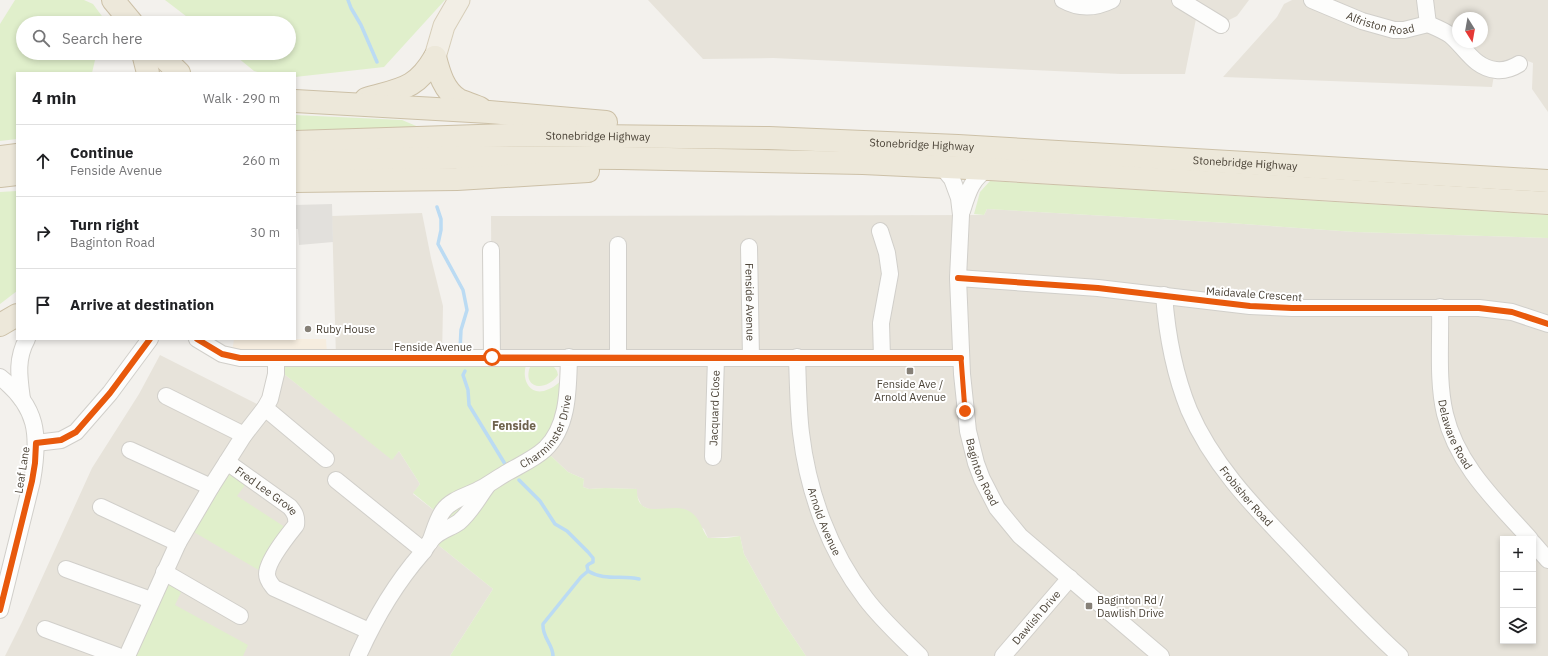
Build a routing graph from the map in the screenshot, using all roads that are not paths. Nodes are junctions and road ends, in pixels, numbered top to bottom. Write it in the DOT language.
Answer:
graph roads {
  1 [pos="459,0"];
  2 [pos="1063,0"];
  3 [pos="1112,0"];
  4 [pos="1180,0"];
  5 [pos="1312,0"];
  6 [pos="1426,0"];
  7 [pos="115,1"];
  8 [pos="127,16"];
  9 [pos="1428,24"];
  10 [pos="1221,25"];
  11 [pos="435,57"];
  12 [pos="145,60"];
  13 [pos="166,60"];
  14 [pos="1519,64"];
  15 [pos="148,72"];
  16 [pos="178,72"];
  17 [pos="296,101"];
  18 [pos="348,105"];
  19 [pos="489,112"];
  20 [pos="698,136"];
  21 [pos="296,142"];
  22 [pos="16,155"];
  23 [pos="0,156"];
  24 [pos="673,160"];
  25 [pos="296,162"];
  26 [pos="942,167"];
  27 [pos="989,170"];
  28 [pos="16,174"];
  29 [pos="0,176"];
  30 [pos="1548,181"];
  31 [pos="296,182"];
  32 [pos="1548,203"];
  33 [pos="961,215"];
  34 [pos="880,231"];
  35 [pos="618,244"];
  36 [pos="749,247"];
  37 [pos="491,250"];
  38 [pos="958,278"];
  39 [pos="1164,295"];
  40 [pos="1440,307"];
  41 [pos="16,316"];
  42 [pos="1548,324"];
  43 [pos="0,325"];
  44 [pos="26,340"];
  45 [pos="149,340"];
  46 [pos="199,340"];
  47 [pos="492,357"];
  48 [pos="569,357"];
  49 [pos="618,357"];
  50 [pos="798,357"];
  51 [pos="276,358"];
  52 [pos="716,358"];
  53 [pos="751,358"];
  54 [pos="882,358"];
  55 [pos="961,358"];
  56 [pos="0,377"];
  57 [pos="166,396"];
  58 [pos="22,398"];
  59 [pos="265,408"];
  60 [pos="244,435"];
  61 [pos="36,443"];
  62 [pos="130,450"];
  63 [pos="713,458"];
  64 [pos="326,459"];
  65 [pos="227,462"];
  66 [pos="336,480"];
  67 [pos="211,487"];
  68 [pos="101,507"];
  69 [pos="1527,536"];
  70 [pos="178,543"];
  71 [pos="427,546"];
  72 [pos="1536,546"];
  73 [pos="1548,560"];
  74 [pos="66,569"];
  75 [pos="164,572"];
  76 [pos="1070,578"];
  77 [pos="152,600"];
  78 [pos="0,610"];
  79 [pos="240,616"];
  80 [pos="45,629"];
  81 [pos="369,631"];
  82 [pos="118,656"];
  83 [pos="127,656"];
  84 [pos="358,656"];
  85 [pos="920,656"];
  86 [pos="1003,656"];
  87 [pos="1161,656"];
  88 [pos="1400,656"];
  1 -- 11 [label="main road"];
  2 -- 3 [label="street"];
  4 -- 10 [label="street"];
  5 -- 9 [label="street, Alfriston Road"];
  6 -- 9 [label="street, Alfriston Road"];
  7 -- 8 [label="highway"];
  9 -- 14 [label="street"];
  11 -- 18 [label="highway"];
  11 -- 19 [label="highway"];
  12 -- 15 [label="highway"];
  13 -- 16 [label="highway"];
  17 -- 18 [label="highway"];
  18 -- 19 [label="highway"];
  19 -- 20 [label="highway"];
  20 -- 21 [label="highway, Stonebridge Highway"];
  20 -- 30 [label="highway, Stonebridge Highway"];
  22 -- 23 [label="highway"];
  24 -- 25 [label="highway, Stonebridge Highway"];
  24 -- 26 [label="highway, Stonebridge Highway"];
  24 -- 31 [label="highway"];
  26 -- 27 [label="highway, Stonebridge Highway"];
  26 -- 33 [label="street, Baginton Road"];
  27 -- 32 [label="highway, Stonebridge Highway"];
  27 -- 33 [label="street, Baginton Road"];
  28 -- 29 [label="highway"];
  33 -- 38 [label="street, Baginton Road"];
  34 -- 54 [label="street"];
  35 -- 49 [label="street"];
  36 -- 53 [label="street, Fenside Avenue"];
  37 -- 47 [label="street"];
  38 -- 39 [label="street, Maidavale Crescent"];
  38 -- 55 [label="street, Baginton Road"];
  39 -- 40 [label="street, Maidavale Crescent"];
  39 -- 88 [label="street, Frobisher Road"];
  40 -- 42 [label="street, Maidavale Crescent"];
  40 -- 69 [label="street, Delaware Road"];
  41 -- 43 [label="highway"];
  44 -- 58 [label="street, Leaf Lane"];
  45 -- 61 [label="street, Leaf Lane"];
  46 -- 51 [label="street, Fenside Avenue"];
  47 -- 48 [label="street, Fenside Avenue"];
  47 -- 51 [label="street, Fenside Avenue"];
  48 -- 49 [label="street, Fenside Avenue"];
  48 -- 71 [label="street, Charminster Drive"];
  49 -- 52 [label="street, Fenside Avenue"];
  50 -- 53 [label="street, Fenside Avenue"];
  50 -- 54 [label="street, Fenside Avenue"];
  50 -- 85 [label="street, Arnold Avenue"];
  51 -- 59 [label="street, Fred Lee Grove"];
  52 -- 53 [label="street, Fenside Avenue"];
  52 -- 63 [label="street, Jacquard Close"];
  54 -- 55 [label="street, Fenside Avenue"];
  55 -- 76 [label="street, Baginton Road"];
  56 -- 58 [label="street, Leaf Lane"];
  57 -- 60 [label="street"];
  58 -- 61 [label="street, Leaf Lane"];
  59 -- 60 [label="street, Fred Lee Grove"];
  59 -- 64 [label="street"];
  60 -- 65 [label="street, Fred Lee Grove"];
  61 -- 78 [label="street, Leaf Lane"];
  62 -- 67 [label="street"];
  65 -- 67 [label="street, Fred Lee Grove"];
  65 -- 81 [label="street, Fred Lee Grove"];
  66 -- 71 [label="street"];
  67 -- 70 [label="street, Fred Lee Grove"];
  68 -- 70 [label="street"];
  70 -- 75 [label="street, Fred Lee Grove"];
  71 -- 81 [label="street, Charminster Drive"];
  72 -- 73 [label="street"];
  74 -- 77 [label="street"];
  75 -- 77 [label="street, Fred Lee Grove"];
  75 -- 79 [label="street"];
  76 -- 86 [label="street, Dawlish Drive"];
  76 -- 87 [label="street, Baginton Road"];
  77 -- 83 [label="street, Fred Lee Grove"];
  80 -- 82 [label="street"];
  81 -- 84 [label="street, Charminster Drive"];
}
